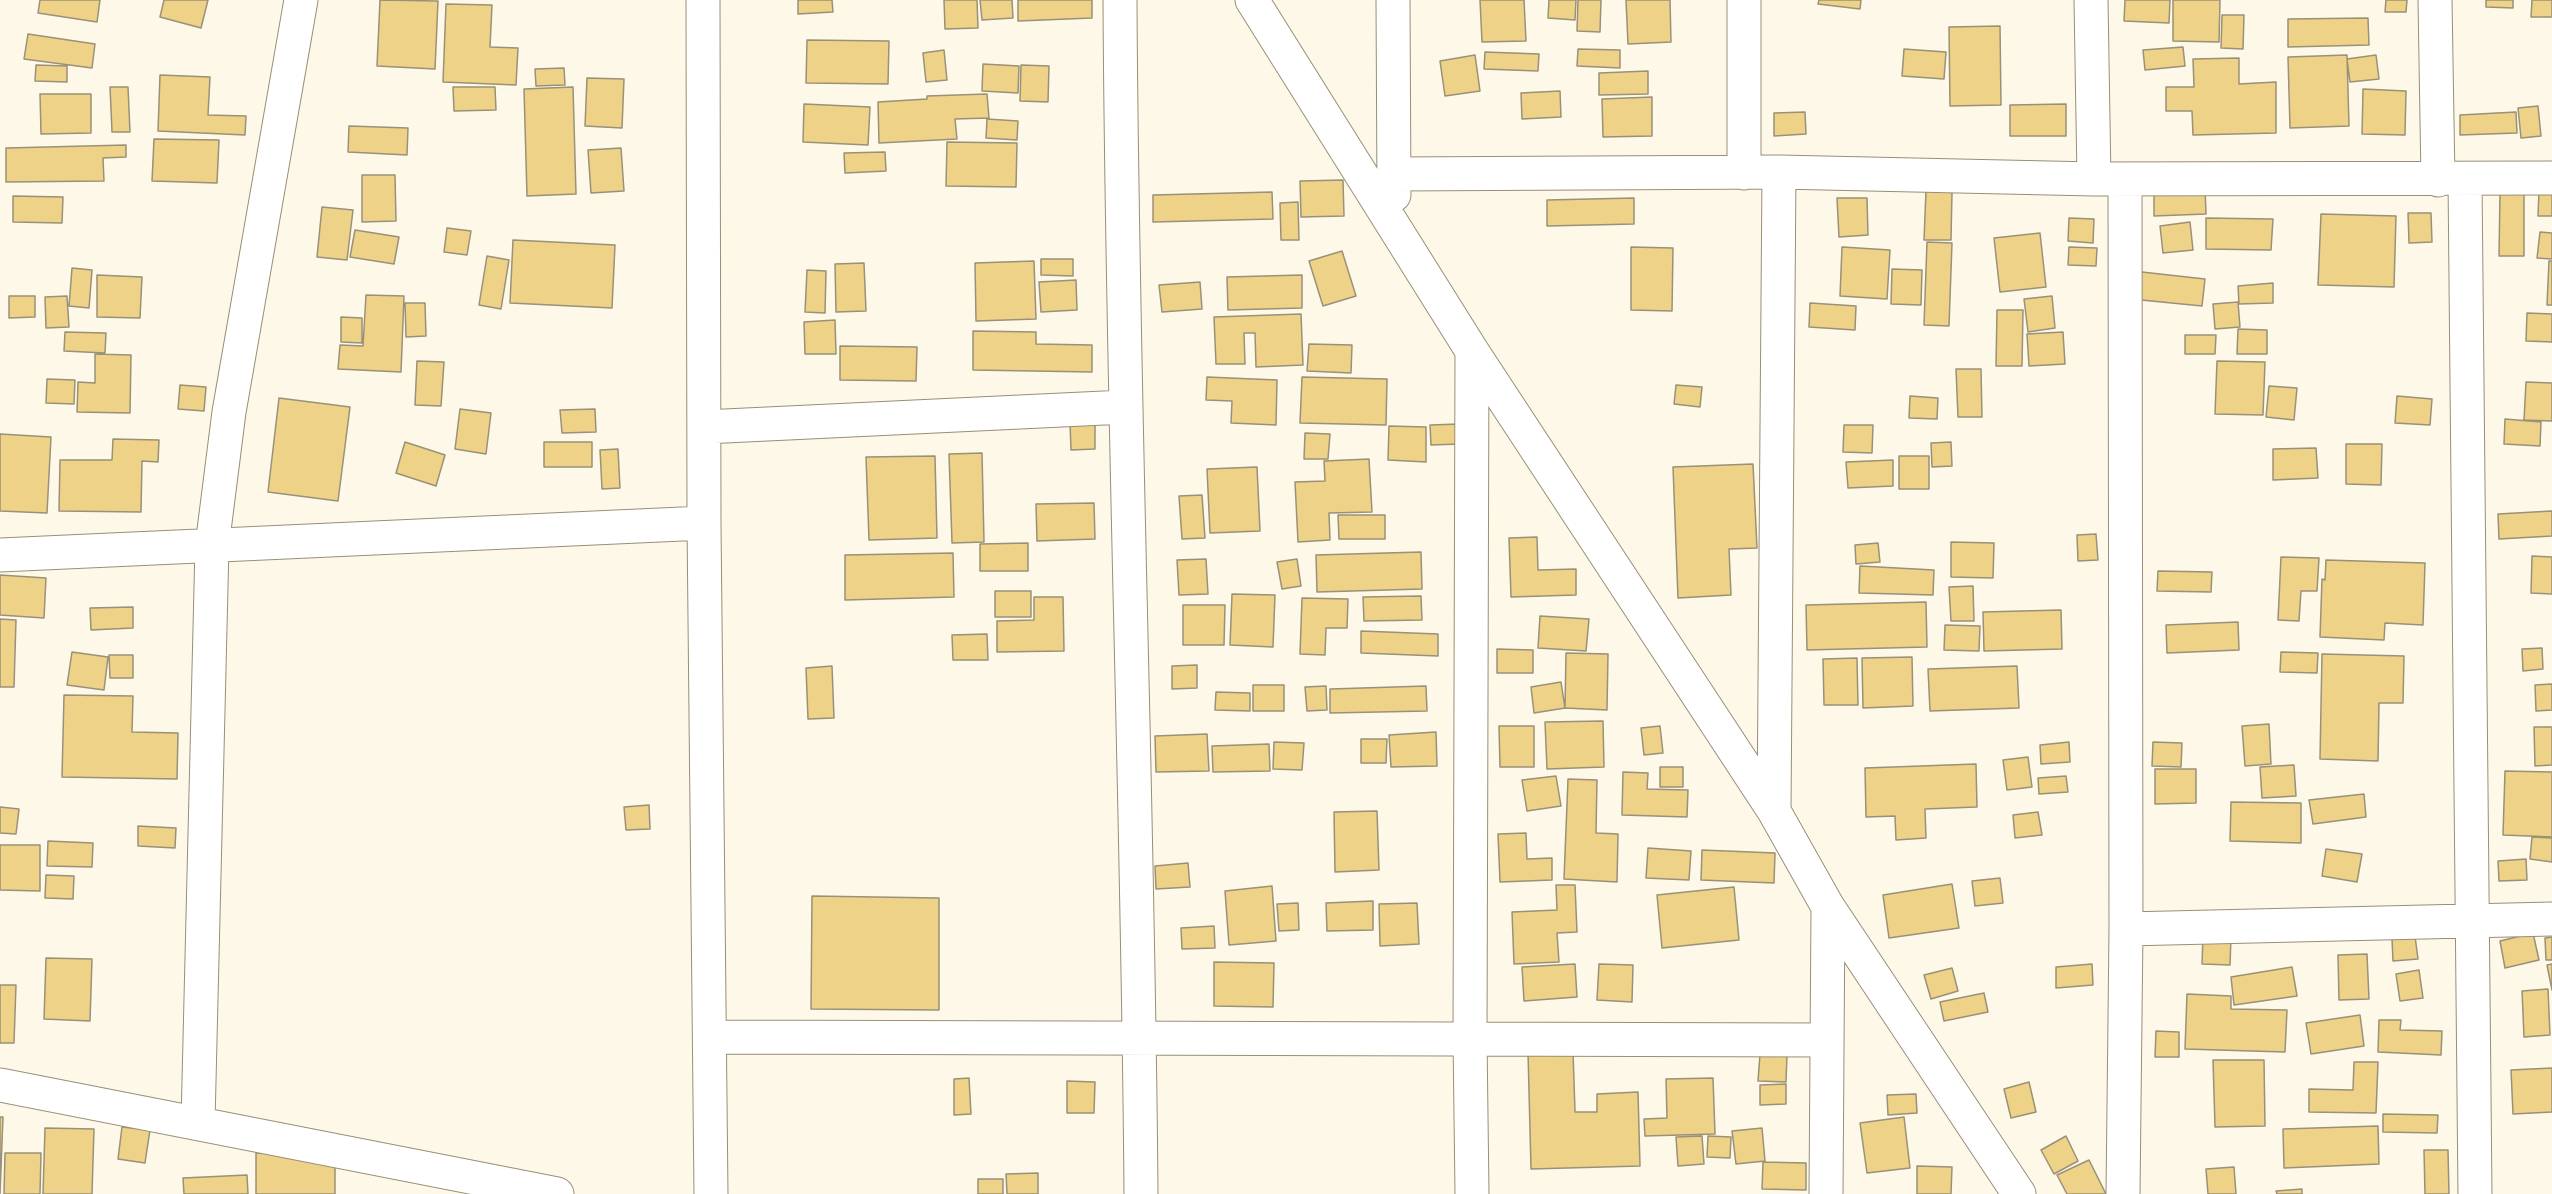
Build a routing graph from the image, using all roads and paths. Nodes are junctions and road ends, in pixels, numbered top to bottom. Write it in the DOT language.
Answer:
graph roads {
  1 [pos="301,0"];
  2 [pos="703,0"];
  3 [pos="1120,0"];
  4 [pos="1252,0"];
  5 [pos="1393,0"];
  6 [pos="1744,0"];
  7 [pos="2091,0"];
  8 [pos="2435,0"];
  9 [pos="1744,172"];
  10 [pos="1779,172"];
  11 [pos="1395,174"];
  12 [pos="2552,178"];
  13 [pos="2109,179"];
  14 [pos="2451,180"];
  15 [pos="1394,224"];
  16 [pos="1472,351"];
  17 [pos="1125,407"];
  18 [pos="704,427"];
  19 [pos="704,523"];
  20 [pos="212,546"];
  21 [pos="0,555"];
  22 [pos="1774,811"];
  23 [pos="1828,908"];
  24 [pos="2470,919"];
  25 [pos="2552,919"];
  26 [pos="2126,929"];
  27 [pos="710,1037"];
  28 [pos="1140,1038"];
  29 [pos="1470,1038"];
  30 [pos="1827,1040"];
  31 [pos="0,1085"];
  32 [pos="198,1122"];
  33 [pos="557,1194"];
  34 [pos="711,1194"];
  35 [pos="1141,1194"];
  36 [pos="1472,1194"];
  37 [pos="1826,1194"];
  38 [pos="2019,1194"];
  39 [pos="2123,1194"];
  40 [pos="2475,1194"];
  1 -- 20 [label="street"];
  2 -- 18 [label="street"];
  3 -- 17 [label="street"];
  4 -- 15 [label="street"];
  5 -- 11 [label="street"];
  6 -- 9 [label="street"];
  7 -- 13 [label="street"];
  8 -- 14 [label="street"];
  9 -- 10 [label="street"];
  9 -- 11 [label="street"];
  10 -- 13 [label="street"];
  10 -- 22 [label="street"];
  11 -- 15 [label="street"];
  12 -- 14 [label="street"];
  13 -- 14 [label="street"];
  13 -- 26 [label="street"];
  14 -- 24 [label="street"];
  15 -- 16 [label="street"];
  16 -- 22 [label="street"];
  16 -- 29 [label="street"];
  17 -- 18 [label="street"];
  17 -- 28 [label="street"];
  18 -- 19 [label="street"];
  19 -- 20 [label="street"];
  19 -- 27 [label="street"];
  20 -- 21 [label="street"];
  20 -- 32 [label="street"];
  22 -- 23 [label="street"];
  23 -- 30 [label="street"];
  23 -- 38 [label="street"];
  24 -- 25 [label="street"];
  24 -- 26 [label="street"];
  24 -- 40 [label="street"];
  26 -- 39 [label="street"];
  27 -- 28 [label="street"];
  27 -- 34 [label="street"];
  28 -- 29 [label="street"];
  28 -- 35 [label="street"];
  29 -- 30 [label="street"];
  29 -- 36 [label="street"];
  30 -- 37 [label="street"];
  31 -- 32 [label="street"];
  32 -- 33 [label="street"];
}
